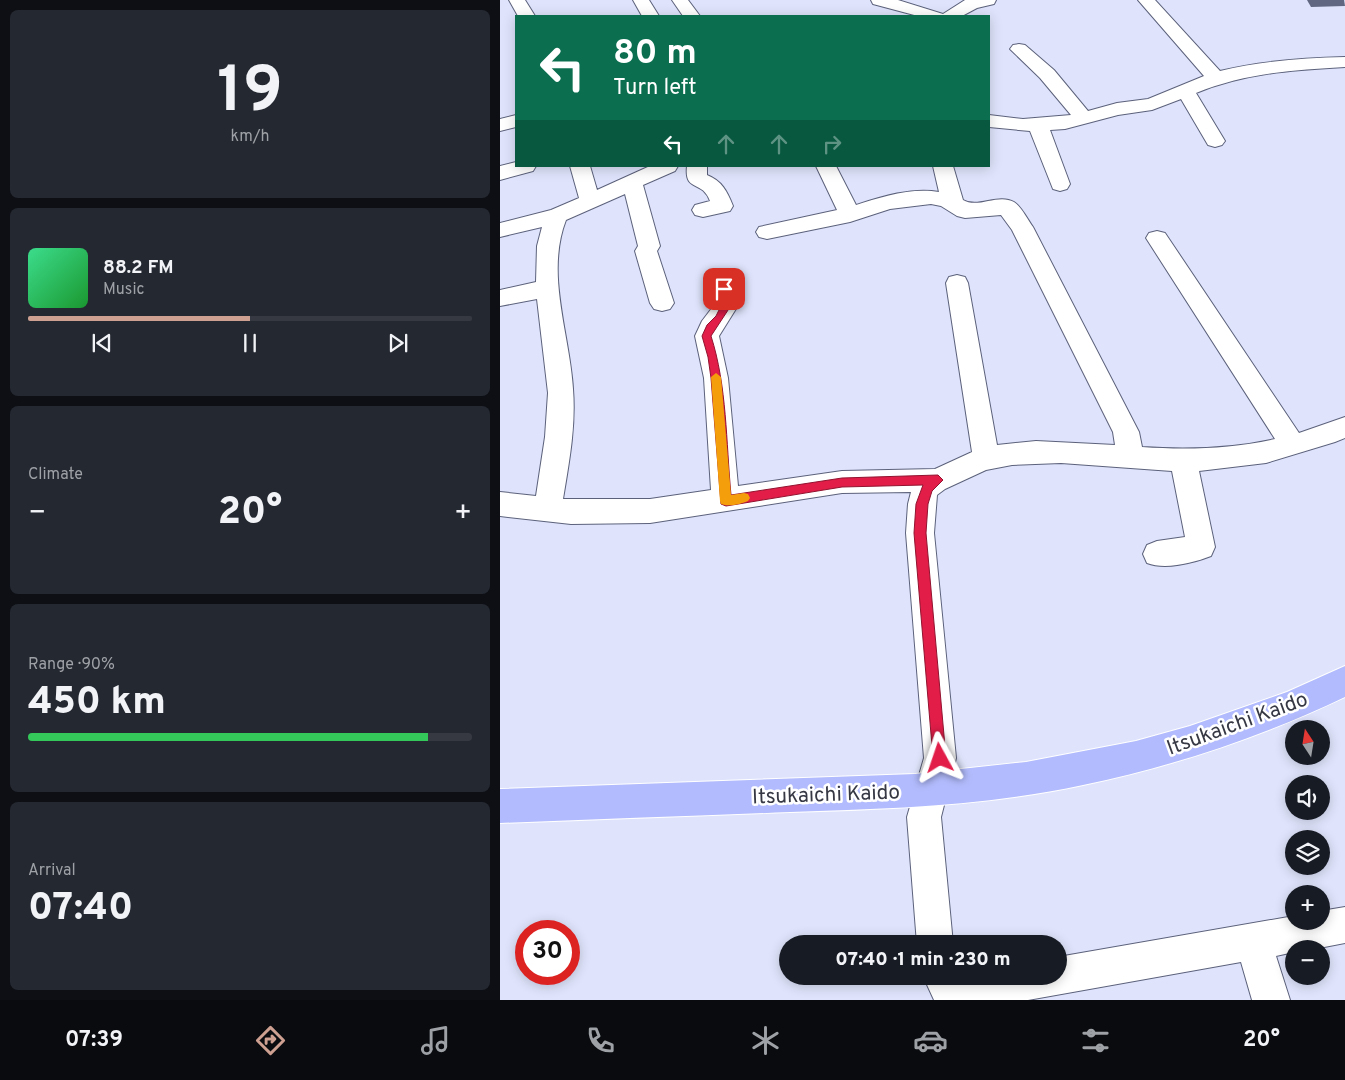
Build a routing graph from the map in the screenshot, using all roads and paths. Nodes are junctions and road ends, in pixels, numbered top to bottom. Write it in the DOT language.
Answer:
graph roads {
  1 [pos="517,0"];
  2 [pos="641,0"];
  3 [pos="680,0"];
  4 [pos="879,0"];
  5 [pos="941,0"];
  6 [pos="1146,0"];
  7 [pos="981,1"];
  8 [pos="525,15"];
  9 [pos="649,15"];
  10 [pos="690,15"];
  11 [pos="932,15"];
  12 [pos="952,15"];
  13 [pos="1019,49"];
  14 [pos="1345,62"];
  15 [pos="1216,78"];
  16 [pos="1186,92"];
  17 [pos="1084,118"];
  18 [pos="515,121"];
  19 [pos="990,121"];
  20 [pos="500,125"];
  21 [pos="1038,125"];
  22 [pos="1215,141"];
  23 [pos="522,167"];
  24 [pos="580,167"];
  25 [pos="666,167"];
  26 [pos="697,167"];
  27 [pos="826,167"];
  28 [pos="942,167"];
  29 [pos="500,172"];
  30 [pos="632,182"];
  31 [pos="1060,184"];
  32 [pos="590,201"];
  33 [pos="953,203"];
  34 [pos="703,210"];
  35 [pos="850,215"];
  36 [pos="557,216"];
  37 [pos="500,230"];
  38 [pos="767,232"];
  39 [pos="1157,238"];
  40 [pos="957,283"];
  41 [pos="549,288"];
  42 [pos="724,289"];
  43 [pos="500,298"];
  44 [pos="662,303"];
  45 [pos="1345,426"];
  46 [pos="1293,445"];
  47 [pos="1130,457"];
  48 [pos="986,458"];
  49 [pos="1183,460"];
  50 [pos="938,480"];
  51 [pos="726,501"];
  52 [pos="500,504"];
  53 [pos="547,510"];
  54 [pos="1157,554"];
  55 [pos="1345,681"];
  56 [pos="932,789"];
  57 [pos="500,806"];
  58 [pos="1345,925"];
  59 [pos="934,935"];
  60 [pos="1253,942"];
  61 [pos="1067,974"];
  62 [pos="947,985"];
  63 [pos="1006,985"];
  64 [pos="1271,1000"];
  1 -- 8 [label="street"];
  2 -- 9 [label="street"];
  3 -- 10 [label="street"];
  4 -- 11 [label="street"];
  5 -- 12 [label="street"];
  6 -- 15 [label="street"];
  7 -- 12 [label="street"];
  13 -- 17 [label="street"];
  14 -- 15 [label="street"];
  15 -- 16 [label="street"];
  16 -- 17 [label="street"];
  16 -- 22 [label="street"];
  17 -- 21 [label="street"];
  18 -- 20 [label="street"];
  19 -- 21 [label="street"];
  21 -- 31 [label="street"];
  23 -- 29 [label="street"];
  24 -- 32 [label="street"];
  25 -- 30 [label="street"];
  26 -- 34 [label="street"];
  27 -- 35 [label="street"];
  28 -- 33 [label="street"];
  30 -- 32 [label="street"];
  30 -- 44 [label="street"];
  32 -- 36 [label="street"];
  33 -- 35 [label="street"];
  33 -- 47 [label="street"];
  35 -- 38 [label="street"];
  36 -- 37 [label="street"];
  36 -- 41 [label="street"];
  39 -- 46 [label="street"];
  40 -- 48 [label="street"];
  41 -- 43 [label="street"];
  41 -- 53 [label="street"];
  42 -- 51 [label="street"];
  45 -- 46 [label="street"];
  46 -- 49 [label="street"];
  47 -- 48 [label="street"];
  47 -- 49 [label="street"];
  48 -- 50 [label="street"];
  49 -- 54 [label="street"];
  50 -- 51 [label="street"];
  50 -- 56 [label="street"];
  51 -- 53 [label="street"];
  52 -- 53 [label="street"];
  55 -- 56 [label="main road, Itsukaichi Kaido"];
  56 -- 57 [label="main road, Itsukaichi Kaido"];
  56 -- 59 [label="street"];
  58 -- 60 [label="street"];
  60 -- 61 [label="street"];
  60 -- 64 [label="street"];
  62 -- 63 [label="street"];
}
